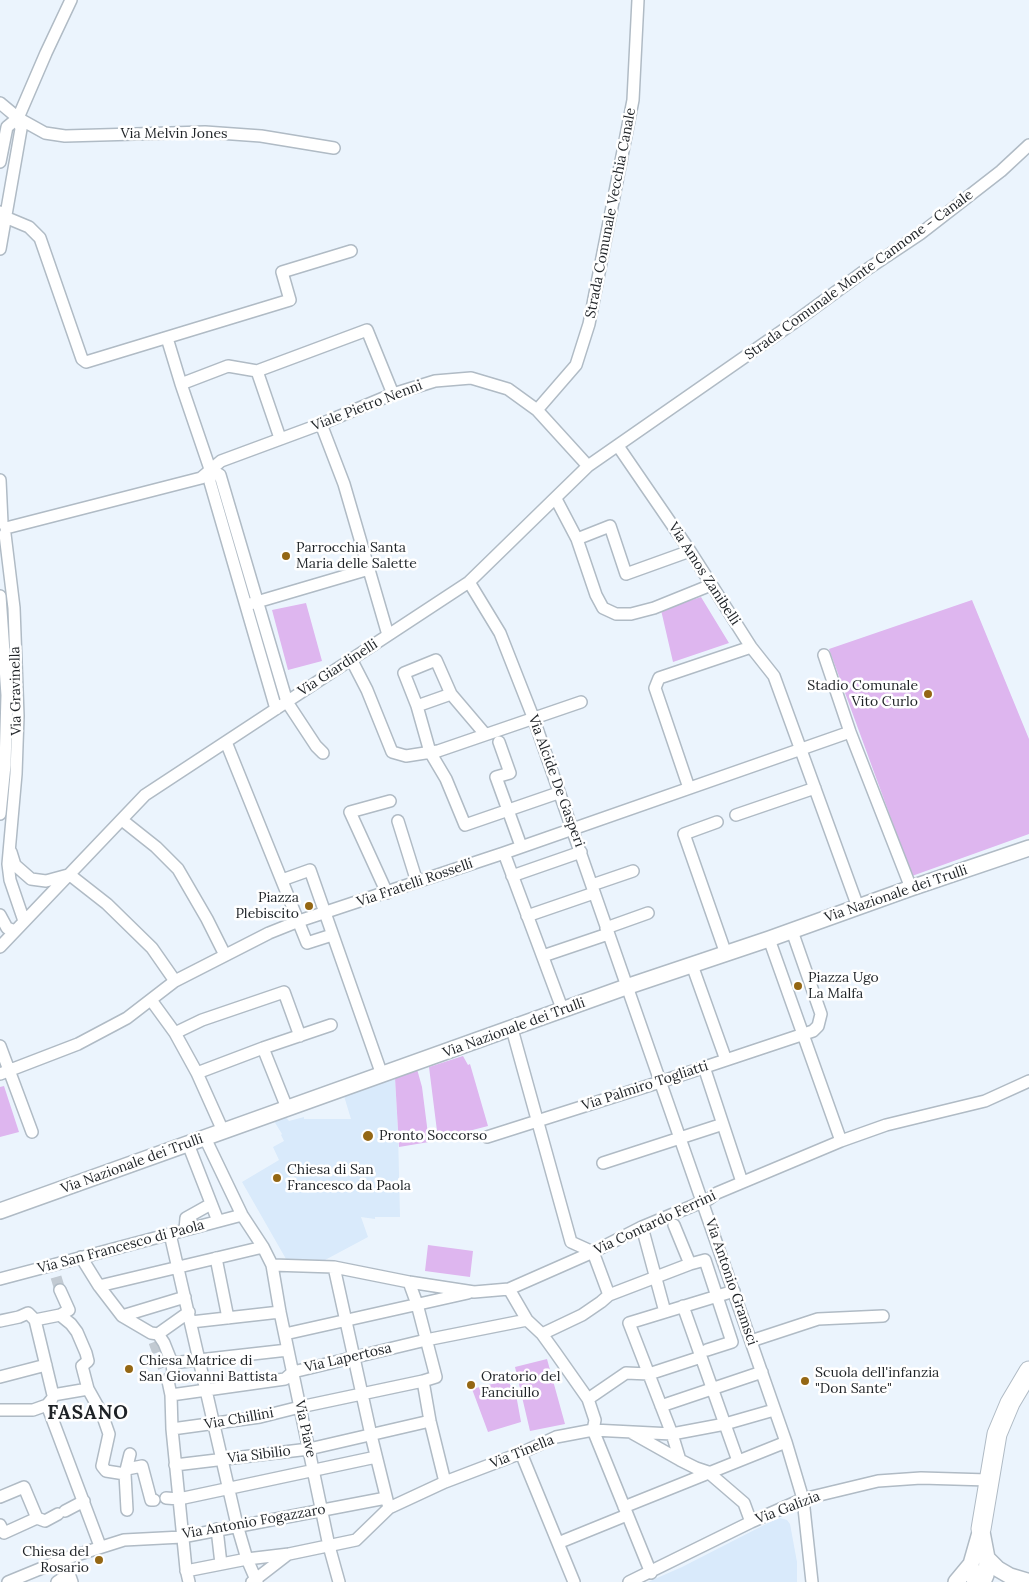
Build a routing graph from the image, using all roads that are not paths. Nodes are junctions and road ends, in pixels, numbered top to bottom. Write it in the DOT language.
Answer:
graph roads {
  1 [pos="72,0"];
  2 [pos="638,0"];
  3 [pos="0,103"];
  4 [pos="18,118"];
  5 [pos="1029,145"];
  6 [pos="334,148"];
  7 [pos="0,162"];
  8 [pos="3,214"];
  9 [pos="0,249"];
  10 [pos="351,250"];
  11 [pos="167,338"];
  12 [pos="257,371"];
  13 [pos="181,384"];
  14 [pos="393,394"];
  15 [pos="686,399"];
  16 [pos="537,410"];
  17 [pos="321,424"];
  18 [pos="280,438"];
  19 [pos="618,446"];
  20 [pos="588,466"];
  21 [pos="210,469"];
  22 [pos="0,480"];
  23 [pos="556,499"];
  24 [pos="3,529"];
  25 [pos="577,539"];
  26 [pos="690,551"];
  27 [pos="368,569"];
  28 [pos="469,582"];
  29 [pos="710,585"];
  30 [pos="0,596"];
  31 [pos="258,602"];
  32 [pos="246,606"];
  33 [pos="388,635"];
  34 [pos="751,647"];
  35 [pos="824,655"];
  36 [pos="351,659"];
  37 [pos="451,694"];
  38 [pos="287,702"];
  39 [pos="581,702"];
  40 [pos="417,706"];
  41 [pos="276,709"];
  42 [pos="533,717"];
  43 [pos="850,732"];
  44 [pos="485,734"];
  45 [pos="8,736"];
  46 [pos="226,742"];
  47 [pos="499,742"];
  48 [pos="801,749"];
  49 [pos="430,752"];
  50 [pos="323,753"];
  51 [pos="2,774"];
  52 [pos="689,788"];
  53 [pos="814,788"];
  54 [pos="558,793"];
  55 [pos="390,801"];
  56 [pos="508,810"];
  57 [pos="0,814"];
  58 [pos="736,815"];
  59 [pos="122,820"];
  60 [pos="398,821"];
  61 [pos="717,822"];
  62 [pos="572,828"];
  63 [pos="5,829"];
  64 [pos="521,846"];
  65 [pos="9,847"];
  66 [pos="1029,848"];
  67 [pos="581,852"];
  68 [pos="504,853"];
  69 [pos="633,871"];
  70 [pos="70,874"];
  71 [pos="512,876"];
  72 [pos="282,880"];
  73 [pos="416,882"];
  74 [pos="911,888"];
  75 [pos="593,889"];
  76 [pos="387,892"];
  77 [pos="858,907"];
  78 [pos="324,913"];
  79 [pos="648,913"];
  80 [pos="0,915"];
  81 [pos="527,916"];
  82 [pos="24,921"];
  83 [pos="299,921"];
  84 [pos="15,931"];
  85 [pos="607,931"];
  86 [pos="792,931"];
  87 [pos="332,935"];
  88 [pos="769,940"];
  89 [pos="0,947"];
  90 [pos="726,954"];
  91 [pos="224,955"];
  92 [pos="543,956"];
  93 [pos="692,965"];
  94 [pos="175,981"];
  95 [pos="626,987"];
  96 [pos="151,1000"];
  97 [pos="563,1010"];
  98 [pos="331,1025"];
  99 [pos="512,1029"];
  100 [pos="175,1034"];
  101 [pos="802,1034"];
  102 [pos="300,1036"];
  103 [pos="0,1046"];
  104 [pos="263,1048"];
  105 [pos="726,1060"];
  106 [pos="704,1068"];
  107 [pos="5,1072"];
  108 [pos="197,1073"];
  109 [pos="382,1075"];
  110 [pos="1029,1081"];
  111 [pos="660,1082"];
  112 [pos="287,1108"];
  113 [pos="538,1121"];
  114 [pos="717,1126"];
  115 [pos="223,1131"];
  116 [pos="32,1132"];
  117 [pos="488,1137"];
  118 [pos="205,1138"];
  119 [pos="680,1138"];
  120 [pos="842,1142"];
  121 [pos="188,1144"];
  122 [pos="603,1163"];
  123 [pos="742,1182"];
  124 [pos="704,1202"];
  125 [pos="211,1204"];
  126 [pos="0,1211"];
  127 [pos="242,1215"];
  128 [pos="218,1221"];
  129 [pos="674,1224"];
  130 [pos="642,1227"];
  131 [pos="185,1230"];
  132 [pos="170,1234"];
  133 [pos="263,1247"];
  134 [pos="593,1252"];
  135 [pos="81,1257"];
  136 [pos="216,1258"];
  137 [pos="690,1264"];
  138 [pos="52,1265"];
  139 [pos="272,1265"];
  140 [pos="178,1267"];
  141 [pos="334,1267"];
  142 [pos="1,1274"];
  143 [pos="56,1277"];
  144 [pos="656,1277"];
  145 [pos="409,1282"];
  146 [pos="98,1286"];
  147 [pos="509,1289"];
  148 [pos="60,1290"];
  149 [pos="734,1291"];
  150 [pos="474,1292"];
  151 [pos="609,1295"];
  152 [pos="185,1297"];
  153 [pos="717,1297"];
  154 [pos="417,1304"];
  155 [pos="684,1306"];
  156 [pos="280,1312"];
  157 [pos="665,1312"];
  158 [pos="60,1315"];
  159 [pos="31,1316"];
  160 [pos="122,1316"];
  161 [pos="883,1316"];
  162 [pos="190,1317"];
  163 [pos="228,1318"];
  164 [pos="346,1320"];
  165 [pos="527,1320"];
  166 [pos="0,1321"];
  167 [pos="285,1334"];
  168 [pos="542,1334"];
  169 [pos="154,1336"];
  170 [pos="426,1340"];
  171 [pos="752,1341"];
  172 [pos="288,1350"];
  173 [pos="704,1354"];
  174 [pos="354,1357"];
  175 [pos="198,1359"];
  176 [pos="172,1363"];
  177 [pos="46,1365"];
  178 [pos="1029,1371"];
  179 [pos="293,1372"];
  180 [pos="762,1372"];
  181 [pos="649,1374"];
  182 [pos="0,1377"];
  183 [pos="423,1381"];
  184 [pos="88,1389"];
  185 [pos="713,1389"];
  186 [pos="206,1390"];
  187 [pos="362,1394"];
  188 [pos="171,1395"];
  189 [pos="588,1399"];
  190 [pos="50,1400"];
  191 [pos="662,1406"];
  192 [pos="300,1407"];
  193 [pos="0,1410"];
  194 [pos="774,1410"];
  195 [pos="430,1421"];
  196 [pos="214,1424"];
  197 [pos="725,1424"];
  198 [pos="172,1430"];
  199 [pos="593,1430"];
  200 [pos="630,1432"];
  201 [pos="672,1434"];
  202 [pos="371,1435"];
  203 [pos="786,1442"];
  204 [pos="309,1449"];
  205 [pos="520,1453"];
  206 [pos="130,1454"];
  207 [pos="376,1457"];
  208 [pos="221,1460"];
  209 [pos="680,1460"];
  210 [pos="738,1460"];
  211 [pos="175,1465"];
  212 [pos="126,1471"];
  213 [pos="313,1471"];
  214 [pos="708,1472"];
  215 [pos="988,1480"];
  216 [pos="445,1482"];
  217 [pos="229,1489"];
  218 [pos="0,1496"];
  219 [pos="178,1499"];
  220 [pos="803,1499"];
  221 [pos="84,1502"];
  222 [pos="388,1503"];
  223 [pos="127,1510"];
  224 [pos="322,1510"];
  225 [pos="625,1511"];
  226 [pos="37,1518"];
  227 [pos="751,1522"];
  228 [pos="0,1525"];
  229 [pos="238,1525"];
  230 [pos="981,1529"];
  231 [pos="217,1530"];
  232 [pos="182,1536"];
  233 [pos="558,1543"];
  234 [pos="100,1546"];
  235 [pos="329,1546"];
  236 [pos="289,1554"];
  237 [pos="988,1558"];
  238 [pos="64,1559"];
  239 [pos="246,1559"];
  240 [pos="222,1564"];
  241 [pos="972,1564"];
  242 [pos="651,1573"];
  243 [pos="187,1577"];
  244 [pos="71,1578"];
  245 [pos="255,1581"];
  246 [pos="1026,1581"];
  247 [pos="8,1582"];
  248 [pos="57,1582"];
  249 [pos="340,1582"];
  250 [pos="574,1582"];
  251 [pos="630,1582"];
  252 [pos="812,1582"];
  253 [pos="956,1582"];
  254 [pos="976,1582"];
  255 [pos="983,1582"];
  1 -- 4 [label="street"];
  2 -- 16 [label="street, Strada Comunale Vecchia Canale"];
  3 -- 4 [label="street, Via Melvin Jones"];
  4 -- 6 [label="street, Via Melvin Jones"];
  4 -- 7 [label="street"];
  4 -- 8 [label="street"];
  5 -- 15 [label="street, Strada Comunale Monte Cannone - Canale"];
  8 -- 9 [label="street"];
  8 -- 11 [label="street"];
  10 -- 11 [label="street"];
  11 -- 13 [label="street"];
  12 -- 13 [label="street"];
  12 -- 14 [label="street"];
  12 -- 18 [label="street"];
  13 -- 21 [label="street"];
  14 -- 16 [label="street, Viale Pietro Nenni"];
  14 -- 17 [label="street, Viale Pietro Nenni"];
  15 -- 19 [label="street, Via Giardinelli"];
  16 -- 20 [label="street, Viale Pietro Nenni"];
  17 -- 18 [label="street, Viale Pietro Nenni"];
  17 -- 27 [label="street"];
  18 -- 21 [label="street, Viale Pietro Nenni"];
  19 -- 20 [label="street, Via Giardinelli"];
  19 -- 26 [label="street, Via Amos Zanibelli"];
  20 -- 23 [label="street, Via Giardinelli"];
  21 -- 24 [label="street, Viale Pietro Nenni"];
  21 -- 31 [label="street"];
  21 -- 32 [label="street"];
  22 -- 24 [label="street, Via Gravinella"];
  23 -- 25 [label="street"];
  23 -- 28 [label="street, Via Giardinelli"];
  24 -- 45 [label="street, Via Gravinella"];
  25 -- 26 [label="street"];
  25 -- 29 [label="street"];
  26 -- 29 [label="street, Via Amos Zanibelli"];
  27 -- 31 [label="street"];
  27 -- 33 [label="street"];
  28 -- 33 [label="street, Via Giardinelli"];
  28 -- 42 [label="street, Via Alcide De Gasperi"];
  29 -- 34 [label="street, Via Amos Zanibelli"];
  30 -- 45 [label="street, Via Gravinella"];
  31 -- 32 [label="street"];
  31 -- 38 [label="street"];
  32 -- 41 [label="street"];
  33 -- 36 [label="street, Via Giardinelli"];
  34 -- 48 [label="street, Via Amos Zanibelli"];
  34 -- 52 [label="street"];
  35 -- 43 [label="street"];
  36 -- 38 [label="street, Via Giardinelli"];
  36 -- 49 [label="street"];
  37 -- 40 [label="street"];
  37 -- 40 [label="street"];
  37 -- 44 [label="street"];
  38 -- 41 [label="street, Via Giardinelli"];
  38 -- 50 [label="street"];
  39 -- 42 [label="street"];
  40 -- 49 [label="street"];
  41 -- 46 [label="street, Via Giardinelli"];
  42 -- 44 [label="street"];
  42 -- 54 [label="street, Via Alcide De Gasperi"];
  43 -- 48 [label="street, Via Fratelli Rosselli"];
  43 -- 74 [label="street"];
  44 -- 49 [label="street"];
  45 -- 51 [label="street, Via Gravinella"];
  45 -- 63 [label="street, Via Gravinella"];
  46 -- 59 [label="street, Via Giardinelli"];
  46 -- 72 [label="street"];
  47 -- 56 [label="street"];
  48 -- 52 [label="street, Via Fratelli Rosselli"];
  48 -- 53 [label="street, Via Amos Zanibelli"];
  49 -- 56 [label="street"];
  51 -- 57 [label="street, Via Gravinella"];
  52 -- 62 [label="street, Via Fratelli Rosselli"];
  53 -- 58 [label="street"];
  53 -- 77 [label="street, Via Amos Zanibelli"];
  54 -- 56 [label="street"];
  54 -- 62 [label="street, Via Alcide De Gasperi"];
  55 -- 76 [label="street"];
  56 -- 64 [label="street"];
  59 -- 70 [label="street, Via Giardinelli"];
  59 -- 91 [label="street"];
  60 -- 73 [label="street"];
  61 -- 90 [label="street"];
  62 -- 64 [label="street, Via Fratelli Rosselli"];
  62 -- 67 [label="street, Via Alcide De Gasperi"];
  63 -- 65 [label="street, Via Gravinella"];
  64 -- 68 [label="street, Via Fratelli Rosselli"];
  65 -- 70 [label="street"];
  65 -- 82 [label="street, Via Gravinella"];
  66 -- 74 [label="street, Via Nazionale dei Trulli"];
  67 -- 71 [label="street"];
  67 -- 75 [label="street, Via Alcide De Gasperi"];
  68 -- 71 [label="street"];
  68 -- 73 [label="street, Via Fratelli Rosselli"];
  69 -- 75 [label="street"];
  70 -- 82 [label="street, Via Giardinelli"];
  70 -- 94 [label="street"];
  71 -- 81 [label="street"];
  72 -- 78 [label="street"];
  72 -- 83 [label="street"];
  73 -- 76 [label="street, Via Fratelli Rosselli"];
  74 -- 77 [label="street, Via Nazionale dei Trulli"];
  75 -- 81 [label="street"];
  75 -- 85 [label="street, Via Alcide De Gasperi"];
  76 -- 78 [label="street, Via Fratelli Rosselli"];
  77 -- 86 [label="street, Via Nazionale dei Trulli"];
  78 -- 83 [label="street, Via Fratelli Rosselli"];
  78 -- 87 [label="street"];
  79 -- 85 [label="street"];
  80 -- 84 [label="street"];
  81 -- 92 [label="street"];
  82 -- 84 [label="street, Via Giardinelli"];
  83 -- 87 [label="street"];
  83 -- 91 [label="street, Via Fratelli Rosselli"];
  84 -- 89 [label="street, Via Giardinelli"];
  85 -- 92 [label="street"];
  85 -- 95 [label="street, Via Alcide De Gasperi"];
  86 -- 88 [label="street, Via Nazionale dei Trulli"];
  86 -- 101 [label="street"];
  87 -- 109 [label="street"];
  88 -- 90 [label="street, Via Nazionale dei Trulli"];
  88 -- 101 [label="street"];
  90 -- 93 [label="street, Via Nazionale dei Trulli"];
  91 -- 94 [label="street, Via Fratelli Rosselli"];
  92 -- 97 [label="street"];
  93 -- 95 [label="street, Via Nazionale dei Trulli"];
  93 -- 105 [label="street"];
  94 -- 96 [label="street, Via Fratelli Rosselli"];
  95 -- 97 [label="street, Via Nazionale dei Trulli"];
  95 -- 111 [label="street, Via Antonio Gramsci"];
  96 -- 100 [label="street"];
  96 -- 107 [label="street, Via Fratelli Rosselli"];
  97 -- 99 [label="street, Via Nazionale dei Trulli"];
  98 -- 102 [label="street"];
  99 -- 109 [label="street, Via Nazionale dei Trulli"];
  99 -- 113 [label="street"];
  100 -- 102 [label="street"];
  100 -- 108 [label="street"];
  101 -- 105 [label="street, Via Palmiro Togliatti"];
  101 -- 120 [label="street"];
  102 -- 104 [label="street"];
  103 -- 107 [label="street"];
  104 -- 108 [label="street"];
  104 -- 112 [label="street"];
  105 -- 106 [label="street, Via Palmiro Togliatti"];
  106 -- 111 [label="street, Via Palmiro Togliatti"];
  106 -- 123 [label="street"];
  107 -- 116 [label="street"];
  108 -- 115 [label="street"];
  109 -- 112 [label="street, Via Nazionale dei Trulli"];
  110 -- 120 [label="street, Via Contardo Ferrini"];
  111 -- 113 [label="street, Via Palmiro Togliatti"];
  111 -- 119 [label="street, Via Antonio Gramsci"];
  112 -- 115 [label="street, Via Nazionale dei Trulli"];
  113 -- 117 [label="street, Via Palmiro Togliatti"];
  113 -- 134 [label="street"];
  114 -- 119 [label="street"];
  115 -- 118 [label="street, Via Nazionale dei Trulli"];
  118 -- 121 [label="street, Via Nazionale dei Trulli"];
  118 -- 127 [label="street, Via Piave"];
  119 -- 122 [label="street"];
  119 -- 124 [label="street, Via Antonio Gramsci"];
  120 -- 123 [label="street, Via Contardo Ferrini"];
  121 -- 125 [label="street"];
  121 -- 126 [label="street, Via Nazionale dei Trulli"];
  123 -- 124 [label="street, Via Contardo Ferrini"];
  124 -- 130 [label="street, Via Contardo Ferrini"];
  124 -- 149 [label="street, Via Antonio Gramsci"];
  125 -- 128 [label="street"];
  125 -- 131 [label="street"];
  127 -- 128 [label="street, Via San Francesco di Paola"];
  127 -- 133 [label="street, Via Piave"];
  128 -- 131 [label="street, Via San Francesco di Paola"];
  129 -- 137 [label="street"];
  130 -- 134 [label="street, Via Contardo Ferrini"];
  130 -- 144 [label="street"];
  131 -- 132 [label="street, Via San Francesco di Paola"];
  132 -- 135 [label="street, Via San Francesco di Paola"];
  132 -- 140 [label="street"];
  133 -- 136 [label="street"];
  133 -- 139 [label="street, Via Piave"];
  134 -- 147 [label="street, Via Contardo Ferrini"];
  134 -- 151 [label="street"];
  135 -- 138 [label="street, Via San Francesco di Paola"];
  135 -- 146 [label="street"];
  136 -- 140 [label="street"];
  136 -- 163 [label="street"];
  137 -- 144 [label="street"];
  137 -- 153 [label="street, Via Antonio Gramsci"];
  138 -- 142 [label="street, Via San Francesco di Paola"];
  138 -- 143 [label="street"];
  139 -- 141 [label="street, Via Contardo Ferrini"];
  139 -- 156 [label="street, Via Piave"];
  140 -- 146 [label="street"];
  140 -- 152 [label="street"];
  141 -- 145 [label="street, Via Contardo Ferrini"];
  141 -- 164 [label="street"];
  144 -- 151 [label="street"];
  144 -- 157 [label="street"];
  145 -- 150 [label="street, Via Contardo Ferrini"];
  145 -- 154 [label="street"];
  146 -- 160 [label="street"];
  147 -- 150 [label="street, Via Contardo Ferrini"];
  147 -- 165 [label="street"];
  148 -- 158 [label="street"];
  149 -- 153 [label="street"];
  149 -- 171 [label="street, Via Antonio Gramsci"];
  150 -- 154 [label="street"];
  151 -- 168 [label="street"];
  152 -- 160 [label="street"];
  152 -- 162 [label="street"];
  153 -- 155 [label="street"];
  153 -- 173 [label="street, Via Antonio Gramsci"];
  154 -- 164 [label="street"];
  154 -- 170 [label="street"];
  155 -- 157 [label="street"];
  155 -- 173 [label="street"];
  156 -- 163 [label="street"];
  156 -- 167 [label="street, Via Piave"];
  157 -- 181 [label="street"];
  158 -- 159 [label="street"];
  158 -- 184 [label="street"];
  159 -- 166 [label="street"];
  159 -- 177 [label="street"];
  160 -- 169 [label="street"];
  161 -- 171 [label="street"];
  162 -- 163 [label="street"];
  162 -- 169 [label="street"];
  162 -- 175 [label="street"];
  164 -- 167 [label="street"];
  164 -- 174 [label="street"];
  165 -- 168 [label="street"];
  165 -- 170 [label="street, Via Lapertosa"];
  167 -- 172 [label="street, Via Piave"];
  168 -- 189 [label="street"];
  169 -- 176 [label="street"];
  170 -- 174 [label="street, Via Lapertosa"];
  170 -- 183 [label="street"];
  171 -- 180 [label="street, Via Antonio Gramsci"];
  172 -- 175 [label="street"];
  172 -- 179 [label="street, Via Piave"];
  173 -- 181 [label="street"];
  173 -- 185 [label="street"];
  174 -- 179 [label="street, Via Lapertosa"];
  174 -- 187 [label="street"];
  175 -- 176 [label="street"];
  175 -- 186 [label="street"];
  176 -- 188 [label="street"];
  177 -- 182 [label="street"];
  177 -- 190 [label="street"];
  178 -- 215 [label="main road"];
  179 -- 186 [label="street, Via Lapertosa"];
  179 -- 192 [label="street, Via Piave"];
  180 -- 185 [label="street"];
  180 -- 194 [label="street, Via Antonio Gramsci"];
  181 -- 189 [label="street"];
  181 -- 191 [label="street"];
  183 -- 187 [label="street, Via Chillini"];
  183 -- 195 [label="street"];
  184 -- 190 [label="street"];
  184 -- 212 [label="street"];
  185 -- 191 [label="street"];
  185 -- 197 [label="street"];
  186 -- 188 [label="street, Via Lapertosa"];
  186 -- 196 [label="street"];
  187 -- 192 [label="street, Via Chillini"];
  187 -- 202 [label="street"];
  188 -- 198 [label="street"];
  189 -- 199 [label="street"];
  190 -- 193 [label="street"];
  190 -- 221 [label="street"];
  191 -- 201 [label="street"];
  192 -- 196 [label="street, Via Chillini"];
  192 -- 204 [label="street, Via Piave"];
  194 -- 197 [label="street, Via Tinella"];
  194 -- 203 [label="street, Via Antonio Gramsci"];
  195 -- 202 [label="street, Via Sibilio"];
  195 -- 216 [label="street"];
  196 -- 198 [label="street, Via Chillini"];
  196 -- 208 [label="street"];
  197 -- 201 [label="street, Via Tinella"];
  197 -- 210 [label="street"];
  198 -- 211 [label="street"];
  199 -- 200 [label="street, Via Tinella"];
  199 -- 205 [label="street, Via Tinella"];
  199 -- 225 [label="street"];
  200 -- 201 [label="street, Via Tinella"];
  200 -- 209 [label="street"];
  201 -- 209 [label="street"];
  202 -- 204 [label="street, Via Sibilio"];
  202 -- 207 [label="street"];
  203 -- 210 [label="street"];
  203 -- 220 [label="street, Via Antonio Gramsci"];
  204 -- 208 [label="street, Via Sibilio"];
  204 -- 213 [label="street, Via Piave"];
  205 -- 216 [label="street, Via Tinella"];
  205 -- 233 [label="street"];
  206 -- 212 [label="street"];
  207 -- 213 [label="street"];
  207 -- 222 [label="street"];
  208 -- 211 [label="street, Via Sibilio"];
  208 -- 217 [label="street"];
  209 -- 214 [label="street"];
  210 -- 214 [label="street"];
  211 -- 219 [label="street"];
  212 -- 219 [label="street"];
  212 -- 223 [label="street"];
  213 -- 217 [label="street"];
  213 -- 224 [label="street, Via Piave"];
  214 -- 225 [label="street"];
  214 -- 227 [label="street"];
  215 -- 220 [label="street, Via Galizia"];
  215 -- 230 [label="main road"];
  216 -- 222 [label="street, Via Tinella"];
  217 -- 219 [label="street"];
  217 -- 229 [label="street"];
  218 -- 226 [label="street"];
  219 -- 232 [label="street"];
  220 -- 227 [label="street, Via Galizia"];
  220 -- 252 [label="street, Via Antonio Gramsci"];
  221 -- 226 [label="street"];
  221 -- 234 [label="street"];
  222 -- 224 [label="street, Via Antonio Fogazzaro"];
  222 -- 235 [label="street, Via Tinella"];
  224 -- 229 [label="street, Via Antonio Fogazzaro"];
  224 -- 235 [label="street, Via Piave"];
  225 -- 233 [label="street"];
  225 -- 242 [label="street"];
  226 -- 228 [label="street"];
  227 -- 242 [label="street, Via Galizia"];
  229 -- 231 [label="street, Via Antonio Fogazzaro"];
  229 -- 239 [label="street"];
  230 -- 237 [label="street"];
  230 -- 241 [label="street"];
  231 -- 232 [label="street, Via Antonio Fogazzaro"];
  231 -- 240 [label="street"];
  232 -- 234 [label="street, Via Antonio Fogazzaro"];
  232 -- 243 [label="street"];
  233 -- 250 [label="street"];
  234 -- 238 [label="street, Via Antonio Fogazzaro"];
  235 -- 236 [label="street, Via Tinella"];
  235 -- 249 [label="street, Via Piave"];
  236 -- 239 [label="street, Via Tinella"];
  236 -- 245 [label="street"];
  237 -- 246 [label="street"];
  237 -- 255 [label="street"];
  238 -- 244 [label="street"];
  238 -- 247 [label="street, Via Antonio Fogazzaro"];
  239 -- 240 [label="street"];
  239 -- 245 [label="street"];
  240 -- 243 [label="street"];
  241 -- 253 [label="street"];
  241 -- 254 [label="street"];
  242 -- 251 [label="street, Via Galizia"];
  244 -- 248 [label="street"];
}
